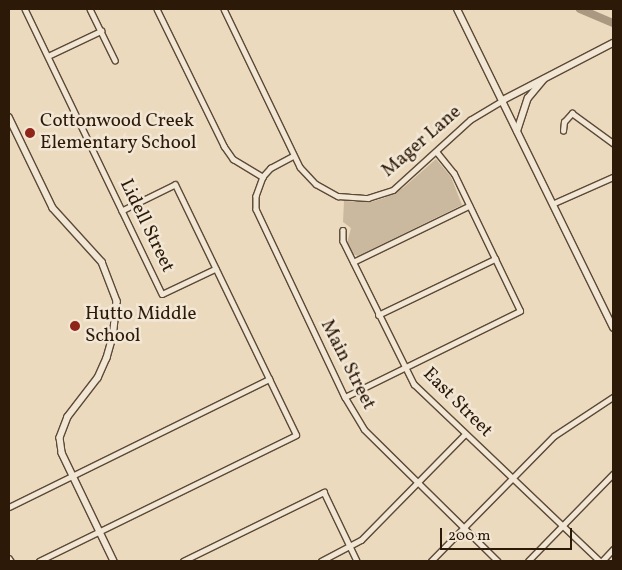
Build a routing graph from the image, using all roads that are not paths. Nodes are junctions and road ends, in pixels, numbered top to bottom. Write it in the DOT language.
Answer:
graph roads {
  1 [pos="25,9"];
  2 [pos="90,9"];
  3 [pos="157,9"];
  4 [pos="224,9"];
  5 [pos="457,9"];
  6 [pos="101,31"];
  7 [pos="613,43"];
  8 [pos="48,56"];
  9 [pos="115,60"];
  10 [pos="544,79"];
  11 [pos="503,100"];
  12 [pos="9,117"];
  13 [pos="517,131"];
  14 [pos="563,131"];
  15 [pos="613,143"];
  16 [pos="436,152"];
  17 [pos="294,156"];
  18 [pos="263,177"];
  19 [pos="613,177"];
  20 [pos="552,204"];
  21 [pos="469,206"];
  22 [pos="122,211"];
  23 [pos="343,230"];
  24 [pos="495,259"];
  25 [pos="353,262"];
  26 [pos="215,269"];
  27 [pos="378,314"];
  28 [pos="613,326"];
  29 [pos="404,368"];
  30 [pos="269,379"];
  31 [pos="345,397"];
  32 [pos="613,397"];
  33 [pos="465,434"];
  34 [pos="613,474"];
  35 [pos="72,475"];
  36 [pos="512,477"];
  37 [pos="417,482"];
  38 [pos="9,507"];
  39 [pos="562,525"];
  40 [pos="463,528"];
  41 [pos="99,531"];
  42 [pos="351,547"];
  43 [pos="613,549"];
  44 [pos="9,558"];
  45 [pos="10,561"];
  46 [pos="39,561"];
  47 [pos="114,561"];
  48 [pos="183,561"];
  49 [pos="321,561"];
  50 [pos="357,561"];
  51 [pos="431,561"];
  52 [pos="498,561"];
  53 [pos="528,561"];
  54 [pos="601,561"];
  1 -- 8 [label="street, Lidell Street"];
  2 -- 6 [label="street"];
  3 -- 18 [label="street"];
  4 -- 17 [label="street, Mager Lane"];
  5 -- 11 [label="main road"];
  6 -- 8 [label="street"];
  6 -- 9 [label="street"];
  7 -- 10 [label="street, Mager Lane"];
  8 -- 22 [label="street, Lidell Street"];
  10 -- 11 [label="street, Mager Lane"];
  10 -- 13 [label="main road"];
  11 -- 13 [label="main road"];
  11 -- 16 [label="street, Mager Lane"];
  12 -- 35 [label="street"];
  13 -- 20 [label="main road"];
  14 -- 15 [label="street"];
  16 -- 17 [label="street, Mager Lane"];
  16 -- 21 [label="street"];
  17 -- 18 [label="street"];
  18 -- 31 [label="street, Main Street"];
  19 -- 20 [label="street"];
  20 -- 28 [label="main road"];
  21 -- 24 [label="street"];
  21 -- 25 [label="street"];
  22 -- 26 [label="street, Lidell Street"];
  22 -- 26 [label="street"];
  23 -- 25 [label="street, East Street"];
  24 -- 27 [label="street"];
  24 -- 29 [label="street"];
  25 -- 27 [label="street, East Street"];
  26 -- 30 [label="street"];
  27 -- 29 [label="street, East Street"];
  29 -- 31 [label="street"];
  29 -- 33 [label="street, East Street"];
  30 -- 35 [label="street"];
  30 -- 41 [label="street"];
  31 -- 37 [label="street, Main Street"];
  32 -- 36 [label="street"];
  33 -- 36 [label="street, East Street"];
  33 -- 37 [label="street"];
  34 -- 39 [label="street"];
  35 -- 38 [label="street"];
  35 -- 41 [label="street"];
  36 -- 39 [label="street, East Street"];
  36 -- 40 [label="street"];
  37 -- 40 [label="street, Main Street"];
  37 -- 42 [label="street"];
  39 -- 53 [label="street"];
  39 -- 54 [label="street, East Street"];
  40 -- 51 [label="street"];
  40 -- 52 [label="street, Main Street"];
  41 -- 46 [label="street"];
  41 -- 47 [label="street"];
  42 -- 48 [label="street"];
  42 -- 49 [label="street"];
  42 -- 50 [label="street"];
  43 -- 54 [label="street"];
  44 -- 45 [label="street"];
}
